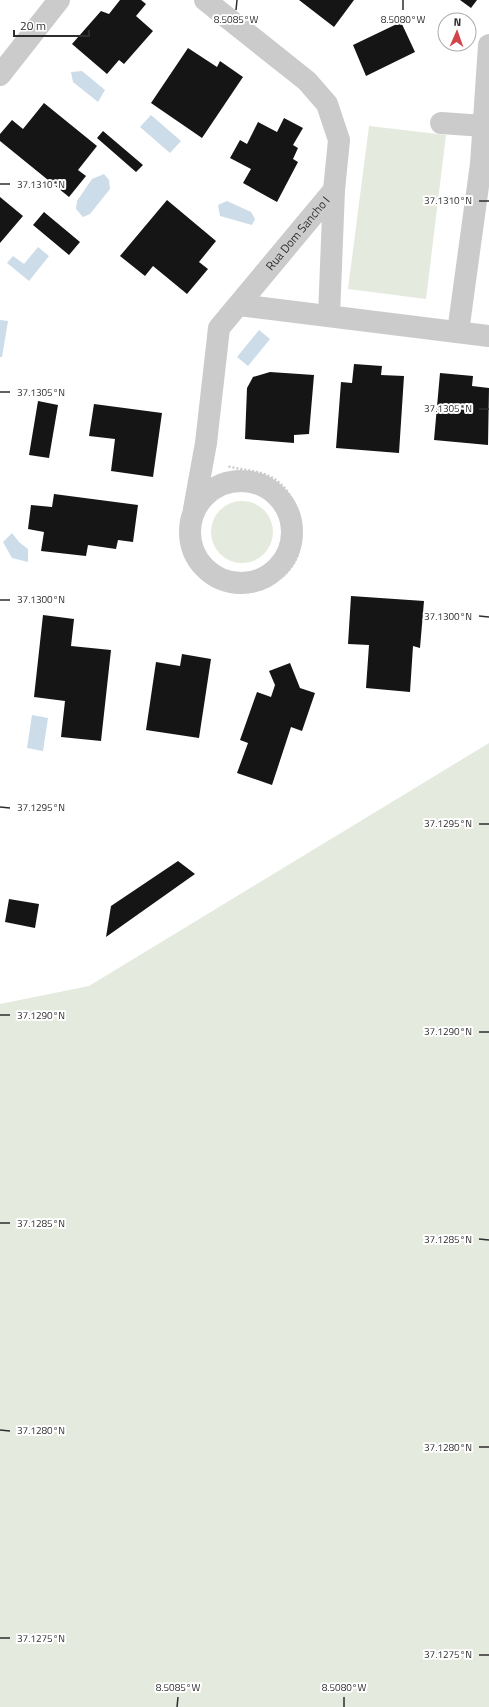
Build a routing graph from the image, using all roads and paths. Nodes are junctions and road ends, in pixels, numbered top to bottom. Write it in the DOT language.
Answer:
graph roads {
  1 [pos="59,0"];
  2 [pos="205,0"];
  3 [pos="489,45"];
  4 [pos="0,75"];
  5 [pos="441,123"];
  6 [pos="484,126"];
  7 [pos="334,190"];
  8 [pos="240,305"];
  9 [pos="329,316"];
  10 [pos="458,332"];
  11 [pos="489,336"];
  12 [pos="206,443"];
  13 [pos="228,472"];
  14 [pos="188,516"];
  1 -- 4 [label="street"];
  2 -- 7 [label="street, Rua Dom Sancho I"];
  3 -- 6 [label="street"];
  5 -- 6 [label="street"];
  6 -- 10 [label="street"];
  7 -- 8 [label="street, Rua Dom Sancho I"];
  7 -- 9 [label="street"];
  8 -- 9 [label="street"];
  8 -- 12 [label="street, Rua Dom Sancho I"];
  9 -- 10 [label="street"];
  10 -- 11 [label="street"];
  12 -- 13 [label="street"];
  12 -- 14 [label="street, Rua Dom Sancho I"];
  13 -- 14 [label="street, Rua Dom Sancho I"];
  13 -- 14 [label="street, Rua Dom Sancho I"];
  13 -- 14 [label="path"];
}
